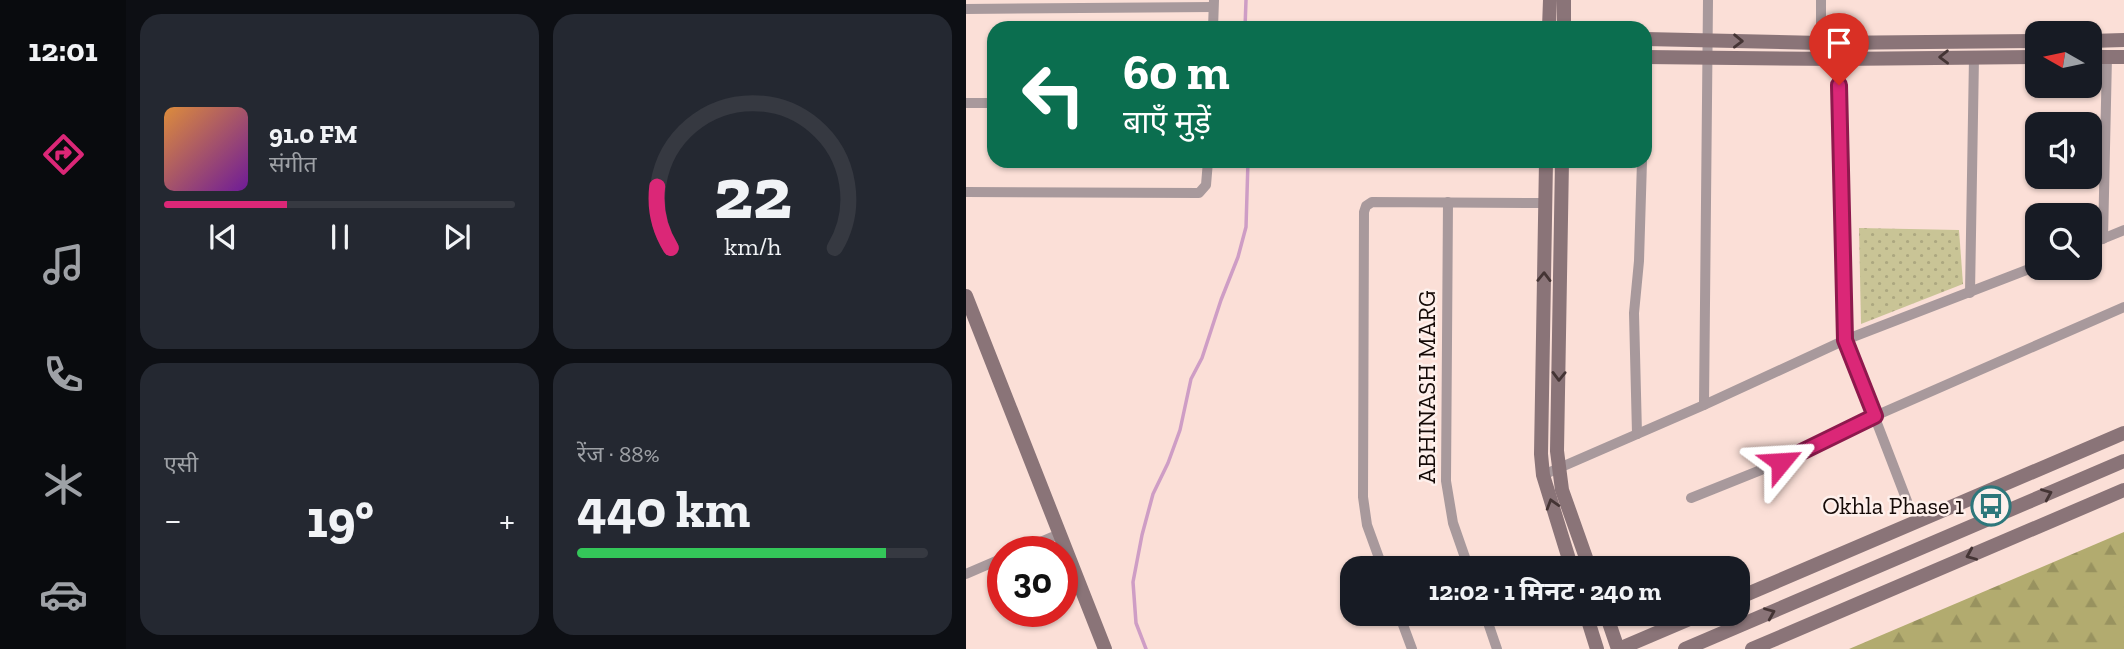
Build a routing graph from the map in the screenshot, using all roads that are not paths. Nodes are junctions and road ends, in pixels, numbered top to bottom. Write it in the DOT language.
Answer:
graph roads {
  1 [pos="1550,0"];
  2 [pos="1564,0"];
  3 [pos="1709,0"];
  4 [pos="1821,0"];
  5 [pos="1214,4"];
  6 [pos="966,9"];
  7 [pos="1549,21"];
  8 [pos="1564,21"];
  9 [pos="1652,39"];
  10 [pos="1708,40"];
  11 [pos="2102,40"];
  12 [pos="2124,40"];
  13 [pos="2025,41"];
  14 [pos="1821,43"];
  15 [pos="1652,57"];
  16 [pos="1709,57"];
  17 [pos="1974,57"];
  18 [pos="2025,57"];
  19 [pos="2102,57"];
  20 [pos="2107,57"];
  21 [pos="2124,57"];
  22 [pos="1820,59"];
  23 [pos="1838,59"];
  24 [pos="966,103"];
  25 [pos="987,103"];
  26 [pos="1207,168"];
  27 [pos="1546,168"];
  28 [pos="1562,168"];
  29 [pos="1642,168"];
  30 [pos="966,192"];
  31 [pos="1448,202"];
  32 [pos="1545,203"];
  33 [pos="2124,230"];
  34 [pos="2103,239"];
  35 [pos="2025,271"];
  36 [pos="1970,293"];
  37 [pos="966,296"];
  38 [pos="2124,307"];
  39 [pos="966,318"];
  40 [pos="1845,340"];
  41 [pos="1704,405"];
  42 [pos="1875,416"];
  43 [pos="2124,433"];
  44 [pos="1637,434"];
  45 [pos="2124,461"];
  46 [pos="1558,468"];
  47 [pos="1543,475"];
  48 [pos="2124,490"];
  49 [pos="1691,498"];
  50 [pos="1908,500"];
  51 [pos="1052,536"];
  52 [pos="1378,556"];
  53 [pos="1464,556"];
  54 [pos="1568,556"];
  55 [pos="1585,556"];
  56 [pos="987,565"];
  57 [pos="966,574"];
  58 [pos="1750,593"];
  59 [pos="1078,605"];
  60 [pos="1403,626"];
  61 [pos="1489,626"];
  62 [pos="1590,626"];
  63 [pos="1610,626"];
  64 [pos="1672,626"];
  65 [pos="1096,649"];
  66 [pos="1105,649"];
  67 [pos="1412,649"];
  68 [pos="1497,649"];
  69 [pos="1597,649"];
  70 [pos="1619,649"];
  71 [pos="1685,649"];
  72 [pos="1752,649"];
  1 -- 7 [label="street"];
  2 -- 8 [label="street"];
  3 -- 10 [label="street"];
  4 -- 14 [label="street"];
  5 -- 6 [label="street"];
  9 -- 10 [label="street"];
  10 -- 14 [label="street, one-way"];
  10 -- 16 [label="street"];
  11 -- 12 [label="street"];
  13 -- 14 [label="street"];
  14 -- 22 [label="street"];
  15 -- 16 [label="street"];
  16 -- 22 [label="street"];
  16 -- 41 [label="street"];
  17 -- 18 [label="street"];
  17 -- 23 [label="street, one-way"];
  17 -- 36 [label="street"];
  19 -- 20 [label="street"];
  20 -- 21 [label="street"];
  20 -- 34 [label="street"];
  22 -- 23 [label="street"];
  23 -- 40 [label="street"];
  24 -- 25 [label="street"];
  26 -- 30 [label="street"];
  27 -- 32 [label="street"];
  28 -- 46 [label="street, one-way"];
  29 -- 44 [label="street"];
  31 -- 32 [label="street"];
  31 -- 52 [label="street"];
  31 -- 53 [label="street, ABHINASH MARG"];
  47 -- 32 [label="street, one-way"];
  33 -- 34 [label="street"];
  35 -- 36 [label="street"];
  36 -- 40 [label="street"];
  37 -- 66 [label="street"];
  38 -- 42 [label="street"];
  39 -- 51 [label="street"];
  40 -- 41 [label="street"];
  40 -- 42 [label="street"];
  41 -- 44 [label="street"];
  42 -- 49 [label="street"];
  42 -- 50 [label="street"];
  43 -- 58 [label="street"];
  44 -- 46 [label="street"];
  71 -- 45 [label="street, one-way"];
  46 -- 47 [label="street"];
  46 -- 55 [label="street"];
  54 -- 47 [label="street, one-way"];
  48 -- 72 [label="street, one-way"];
  56 -- 57 [label="street"];
  59 -- 65 [label="street"];
  60 -- 67 [label="street"];
  61 -- 68 [label="street"];
  62 -- 69 [label="street"];
  63 -- 70 [label="street"];
  64 -- 70 [label="street"];
}
